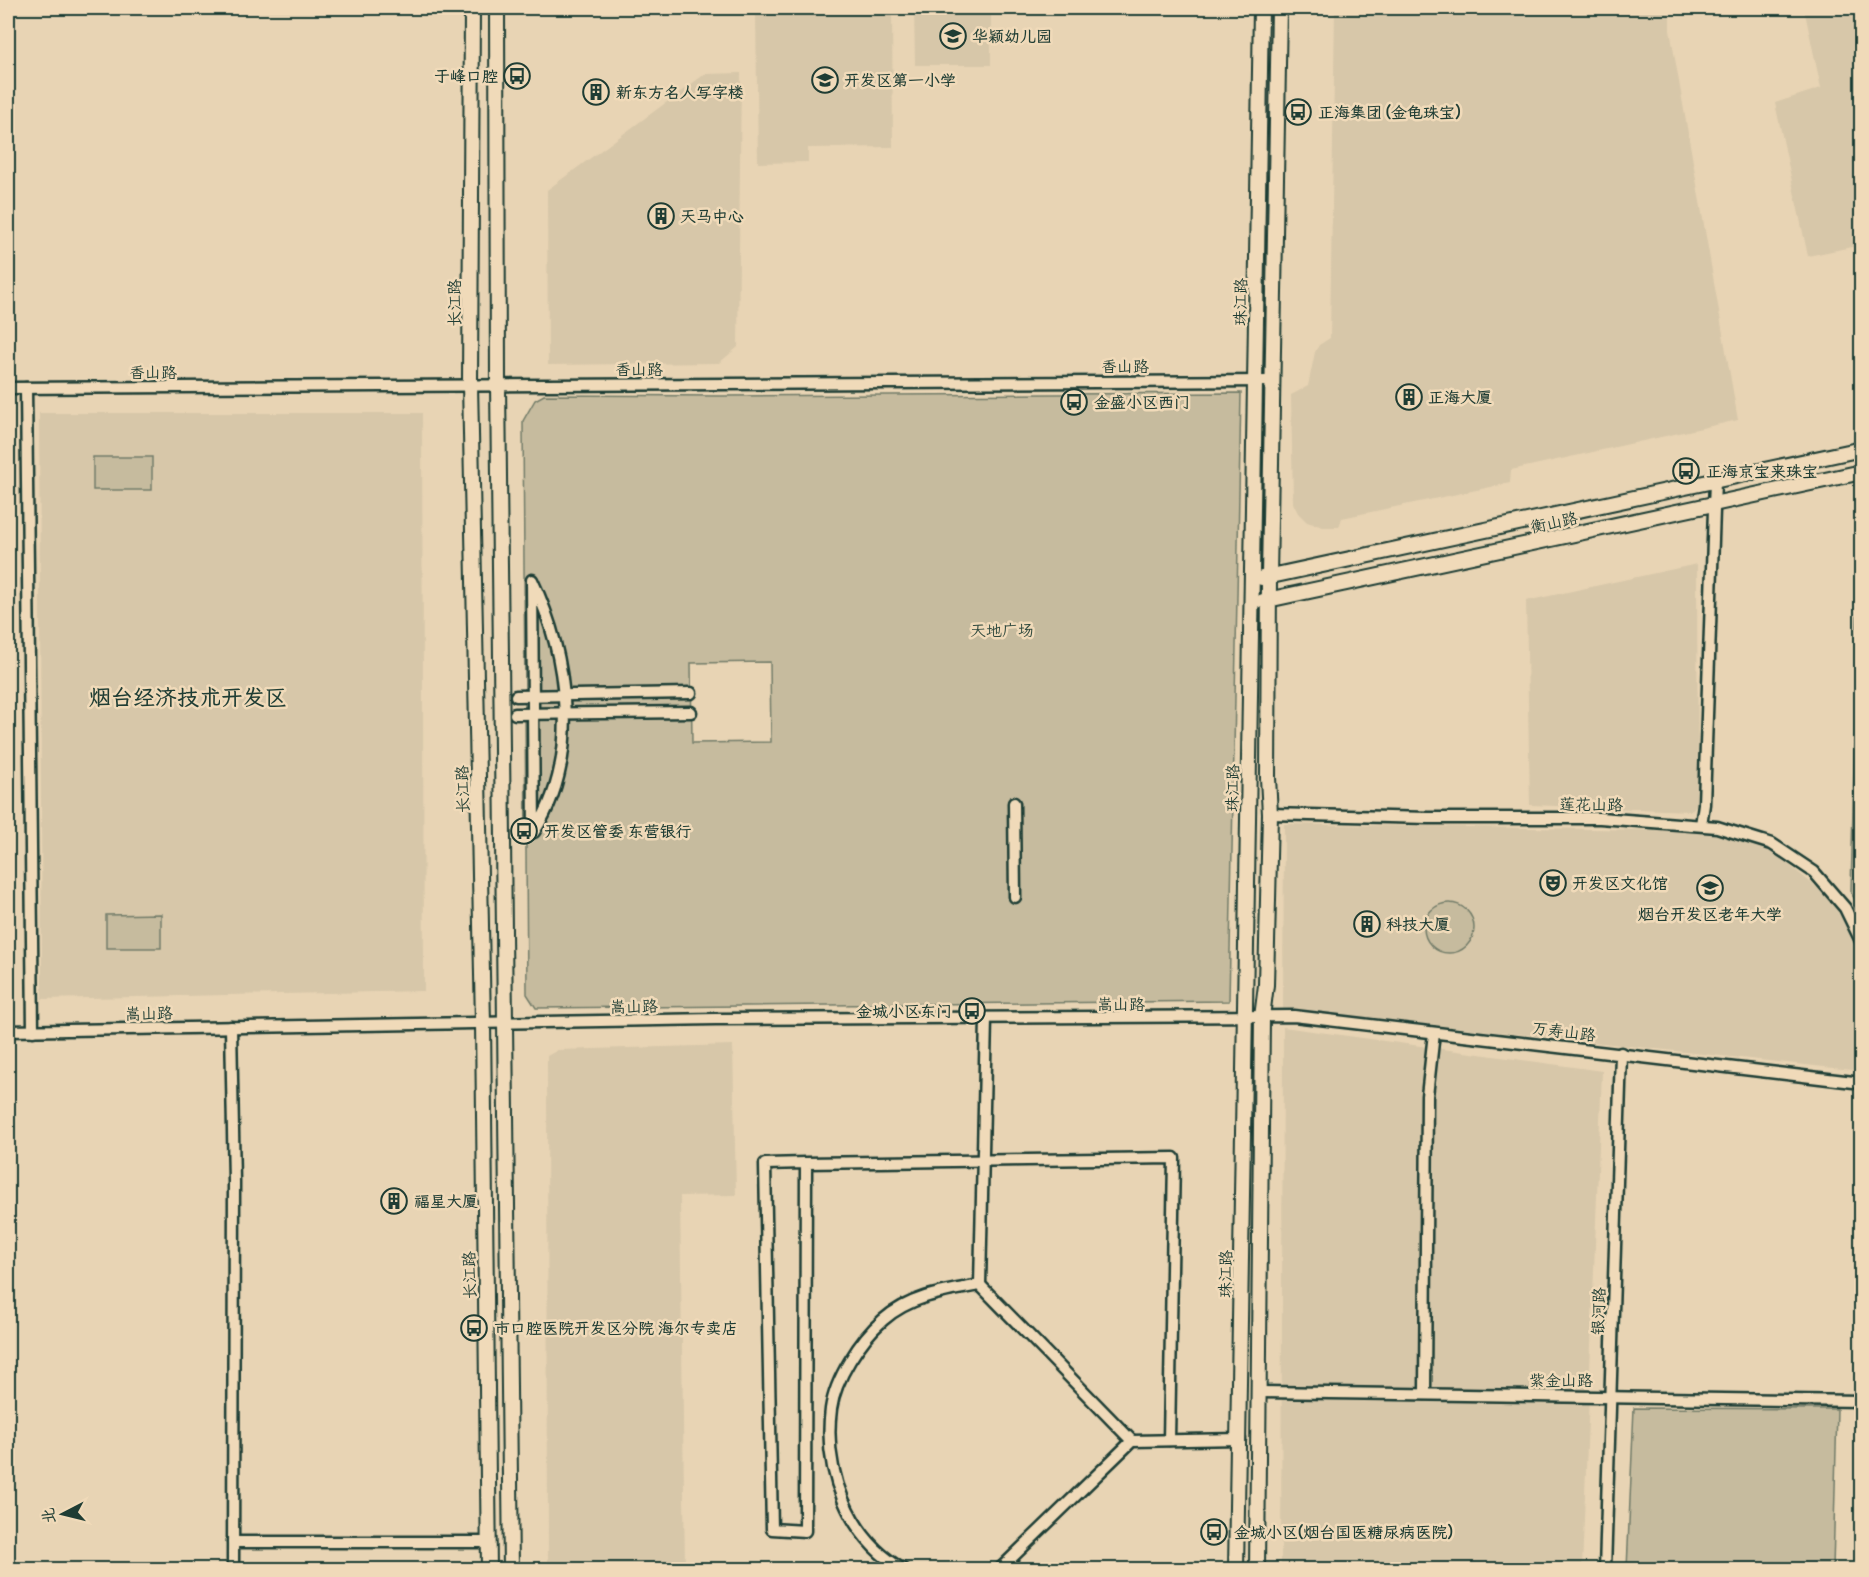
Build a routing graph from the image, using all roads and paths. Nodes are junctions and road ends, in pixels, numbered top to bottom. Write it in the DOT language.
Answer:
graph roads {
  1 [pos="472,8"];
  2 [pos="497,8"];
  3 [pos="1261,8"];
  4 [pos="1280,8"];
  5 [pos="1255,381"];
  6 [pos="1271,381"];
  7 [pos="470,384"];
  8 [pos="498,384"];
  9 [pos="8,388"];
  10 [pos="26,388"];
  11 [pos="1862,449"];
  12 [pos="1862,471"];
  13 [pos="1715,480"];
  14 [pos="1716,504"];
  15 [pos="1269,577"];
  16 [pos="1253,580"];
  17 [pos="1271,600"];
  18 [pos="1252,603"];
  19 [pos="691,693"];
  20 [pos="566,695"];
  21 [pos="516,696"];
  22 [pos="691,712"];
  23 [pos="566,713"];
  24 [pos="515,714"];
  25 [pos="1014,803"];
  26 [pos="1270,814"];
  27 [pos="1701,825"];
  28 [pos="1015,897"];
  29 [pos="1862,943"];
  30 [pos="1262,1017"];
  31 [pos="986,1018"];
  32 [pos="1244,1018"];
  33 [pos="483,1023"];
  34 [pos="506,1023"];
  35 [pos="231,1027"];
  36 [pos="8,1031"];
  37 [pos="33,1031"];
  38 [pos="1434,1033"];
  39 [pos="1621,1053"];
  40 [pos="1862,1083"];
  41 [pos="984,1159"];
  42 [pos="806,1162"];
  43 [pos="980,1285"];
  44 [pos="1260,1392"];
  45 [pos="1425,1394"];
  46 [pos="1611,1395"];
  47 [pos="1862,1401"];
  48 [pos="1240,1438"];
  49 [pos="1169,1440"];
  50 [pos="1132,1441"];
  51 [pos="233,1542"];
  52 [pos="489,1542"];
  53 [pos="233,1569"];
  54 [pos="489,1569"];
  55 [pos="512,1569"];
  56 [pos="904,1569"];
  57 [pos="999,1569"];
  58 [pos="1236,1569"];
  59 [pos="1257,1569"];
  60 [pos="1605,1569"];
  1 -- 7 [label="main road, 长江路"];
  2 -- 8 [label="main road"];
  3 -- 5 [label="main road, 珠江路"];
  4 -- 6 [label="main road"];
  5 -- 6 [label="street, 香山路"];
  5 -- 8 [label="street, 香山路"];
  5 -- 16 [label="main road, 珠江路"];
  6 -- 15 [label="main road"];
  7 -- 8 [label="street, 香山路"];
  7 -- 10 [label="street, 香山路"];
  7 -- 33 [label="main road, 长江路"];
  8 -- 34 [label="main road"];
  9 -- 10 [label="street, 香山路"];
  10 -- 37 [label="street"];
  11 -- 13 [label="main road, 衡山路"];
  12 -- 14 [label="main road, 衡山路"];
  13 -- 14 [label="street"];
  13 -- 15 [label="main road, 衡山路"];
  14 -- 17 [label="main road, 衡山路"];
  14 -- 27 [label="street"];
  15 -- 16 [label="main road, 衡山路"];
  15 -- 17 [label="main road"];
  16 -- 18 [label="main road, 珠江路"];
  17 -- 18 [label="main road, 衡山路"];
  17 -- 26 [label="main road"];
  18 -- 32 [label="main road, 珠江路"];
  19 -- 20 [label="street"];
  20 -- 21 [label="street"];
  20 -- 23 [label="street"];
  20 -- 23 [label="street"];
  22 -- 23 [label="street"];
  23 -- 24 [label="street"];
  25 -- 28 [label="street"];
  26 -- 27 [label="street, 莲花山路"];
  26 -- 30 [label="main road"];
  27 -- 29 [label="street, 莲花山路"];
  30 -- 32 [label="street, 嵩山路"];
  30 -- 38 [label="street, 万寿山路"];
  30 -- 44 [label="main road"];
  31 -- 32 [label="street, 嵩山路"];
  31 -- 34 [label="street, 嵩山路"];
  31 -- 41 [label="street"];
  32 -- 48 [label="main road, 珠江路"];
  33 -- 34 [label="street, 嵩山路"];
  33 -- 35 [label="street, 嵩山路"];
  33 -- 52 [label="main road, 长江路"];
  34 -- 55 [label="main road"];
  35 -- 37 [label="street, 嵩山路"];
  35 -- 51 [label="street"];
  36 -- 37 [label="street, 嵩山路"];
  38 -- 39 [label="street, 万寿山路"];
  38 -- 45 [label="street"];
  39 -- 40 [label="street, 万寿山路"];
  39 -- 46 [label="street, 银河路"];
  41 -- 42 [label="street"];
  41 -- 43 [label="street"];
  41 -- 49 [label="street"];
  42 -- 42 [label="street"];
  43 -- 50 [label="street"];
  43 -- 56 [label="street"];
  44 -- 45 [label="street, 紫金山路"];
  44 -- 59 [label="main road"];
  45 -- 46 [label="street, 紫金山路"];
  46 -- 47 [label="street, 紫金山路"];
  46 -- 60 [label="street, 银河路"];
  48 -- 49 [label="street"];
  48 -- 58 [label="main road, 珠江路"];
  49 -- 50 [label="street"];
  50 -- 57 [label="street"];
  51 -- 52 [label="street"];
  51 -- 53 [label="street"];
  52 -- 54 [label="main road, 长江路"];
}
